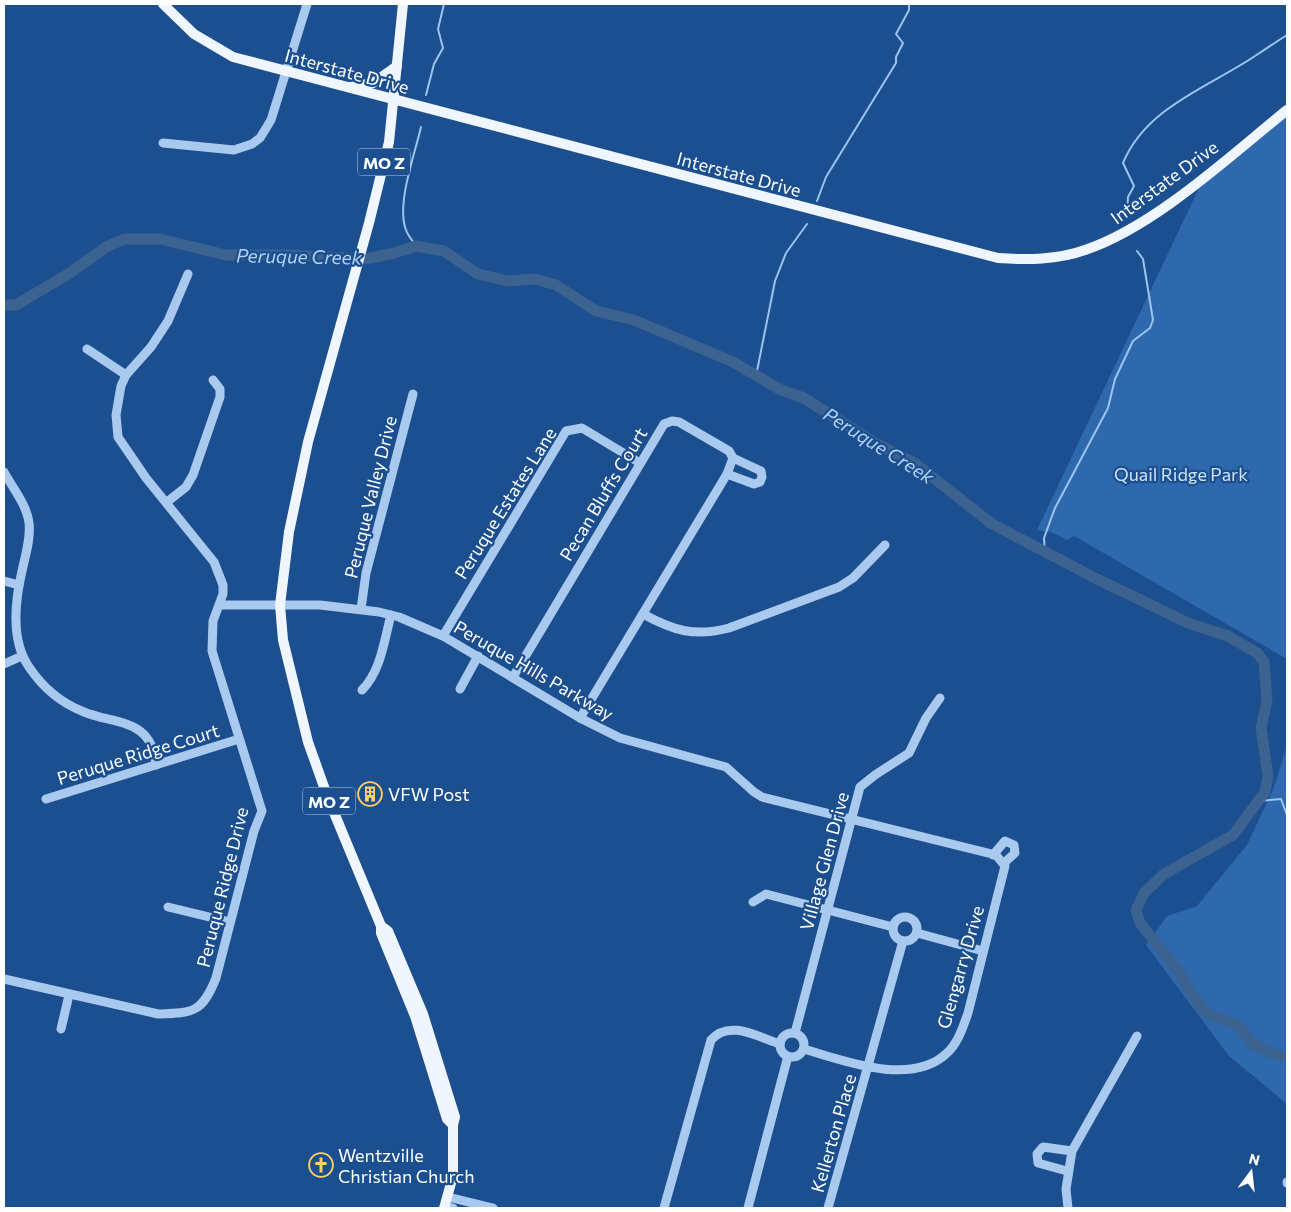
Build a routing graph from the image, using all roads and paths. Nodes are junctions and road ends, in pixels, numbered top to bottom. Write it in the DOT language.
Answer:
graph roads {
  1 [pos="163,4"];
  2 [pos="307,4"];
  3 [pos="402,4"];
  4 [pos="396,66"];
  5 [pos="285,72"];
  6 [pos="346,88"];
  7 [pos="393,100"];
  8 [pos="1287,110"];
  9 [pos="164,143"];
  10 [pos="188,274"];
  11 [pos="87,349"];
  12 [pos="126,375"];
  13 [pos="213,380"];
  14 [pos="412,394"];
  15 [pos="733,458"];
  16 [pos="640,463"];
  17 [pos="4,472"];
  18 [pos="727,474"];
  19 [pos="168,502"];
  20 [pos="885,545"];
  21 [pos="4,581"];
  22 [pos="19,585"];
  23 [pos="220,605"];
  24 [pos="280,605"];
  25 [pos="361,609"];
  26 [pos="643,614"];
  27 [pos="391,615"];
  28 [pos="443,636"];
  29 [pos="22,656"];
  30 [pos="478,656"];
  31 [pos="4,664"];
  32 [pos="513,677"];
  33 [pos="460,689"];
  34 [pos="362,690"];
  35 [pos="940,698"];
  36 [pos="580,718"];
  37 [pos="239,739"];
  38 [pos="156,764"];
  39 [pos="46,799"];
  40 [pos="852,819"];
  41 [pos="1000,859"];
  42 [pos="753,902"];
  43 [pos="168,906"];
  44 [pos="829,909"];
  45 [pos="230,922"];
  46 [pos="893,927"];
  47 [pos="917,933"];
  48 [pos="903,941"];
  49 [pos="983,951"];
  50 [pos="4,979"];
  51 [pos="69,994"];
  52 [pos="61,1029"];
  53 [pos="795,1033"];
  54 [pos="1137,1036"];
  55 [pos="780,1044"];
  56 [pos="804,1049"];
  57 [pos="788,1056"];
  58 [pos="868,1066"];
  59 [pos="1072,1151"];
  60 [pos="1067,1171"];
  61 [pos="448,1205"];
  62 [pos="493,1208"];
  63 [pos="664,1208"];
  64 [pos="748,1208"];
  65 [pos="828,1208"];
  66 [pos="1068,1208"];
  1 -- 5 [label="main road, Interstate Drive"];
  2 -- 5 [label="street"];
  3 -- 4 [label="main road, MO Z"];
  4 -- 6 [label="main road"];
  4 -- 7 [label="main road, MO Z"];
  5 -- 6 [label="main road, Interstate Drive"];
  5 -- 9 [label="street"];
  6 -- 7 [label="main road, Interstate Drive"];
  7 -- 8 [label="main road, Interstate Drive"];
  7 -- 24 [label="main road, MO Z"];
  10 -- 12 [label="street, Peruque Ridge Drive"];
  11 -- 12 [label="street"];
  12 -- 19 [label="street, Peruque Ridge Drive"];
  13 -- 19 [label="street"];
  14 -- 25 [label="street, Peruque Valley Drive"];
  15 -- 16 [label="street, Pecan Bluffs Court"];
  15 -- 18 [label="street"];
  15 -- 18 [label="street, Pecan Bluffs Court"];
  16 -- 28 [label="street, Peruque Estates Lane"];
  16 -- 32 [label="street, Pecan Bluffs Court"];
  17 -- 22 [label="street"];
  18 -- 26 [label="street"];
  19 -- 23 [label="street, Peruque Ridge Drive"];
  20 -- 26 [label="street"];
  21 -- 22 [label="street"];
  22 -- 29 [label="street"];
  23 -- 24 [label="street, Peruque Hills Parkway"];
  23 -- 37 [label="street, Peruque Ridge Drive"];
  24 -- 25 [label="street, Peruque Hills Parkway"];
  24 -- 61 [label="main road, MO Z"];
  25 -- 27 [label="street, Peruque Hills Parkway"];
  26 -- 36 [label="street"];
  27 -- 28 [label="street, Peruque Hills Parkway"];
  27 -- 34 [label="street"];
  28 -- 30 [label="street, Peruque Hills Parkway"];
  29 -- 31 [label="street"];
  29 -- 38 [label="street"];
  30 -- 32 [label="street, Peruque Hills Parkway"];
  30 -- 33 [label="street"];
  32 -- 36 [label="street, Peruque Hills Parkway"];
  35 -- 40 [label="street, Village Glen Drive"];
  36 -- 40 [label="street, Peruque Hills Parkway"];
  37 -- 38 [label="street, Peruque Ridge Court"];
  37 -- 45 [label="street, Peruque Ridge Drive"];
  38 -- 39 [label="street, Peruque Ridge Court"];
  40 -- 41 [label="street, Peruque Hills Parkway"];
  40 -- 44 [label="street, Village Glen Drive"];
  41 -- 49 [label="street, Glengarry Drive"];
  42 -- 44 [label="street"];
  43 -- 45 [label="street"];
  44 -- 46 [label="street"];
  44 -- 53 [label="street, Village Glen Drive"];
  45 -- 51 [label="street, Peruque Ridge Drive"];
  46 -- 47 [label="street"];
  46 -- 48 [label="street"];
  47 -- 48 [label="street"];
  47 -- 49 [label="street"];
  48 -- 58 [label="street, Kellerton Place"];
  49 -- 58 [label="street, Glengarry Drive"];
  50 -- 51 [label="street, Peruque Ridge Drive"];
  51 -- 52 [label="street"];
  53 -- 55 [label="street"];
  53 -- 56 [label="street"];
  54 -- 59 [label="street"];
  55 -- 57 [label="street"];
  55 -- 63 [label="street"];
  56 -- 57 [label="street"];
  56 -- 58 [label="street, Glengarry Drive"];
  57 -- 64 [label="street"];
  58 -- 65 [label="street, Kellerton Place"];
  59 -- 60 [label="street"];
  59 -- 60 [label="street"];
  60 -- 66 [label="street"];
  61 -- 62 [label="street"];
}
